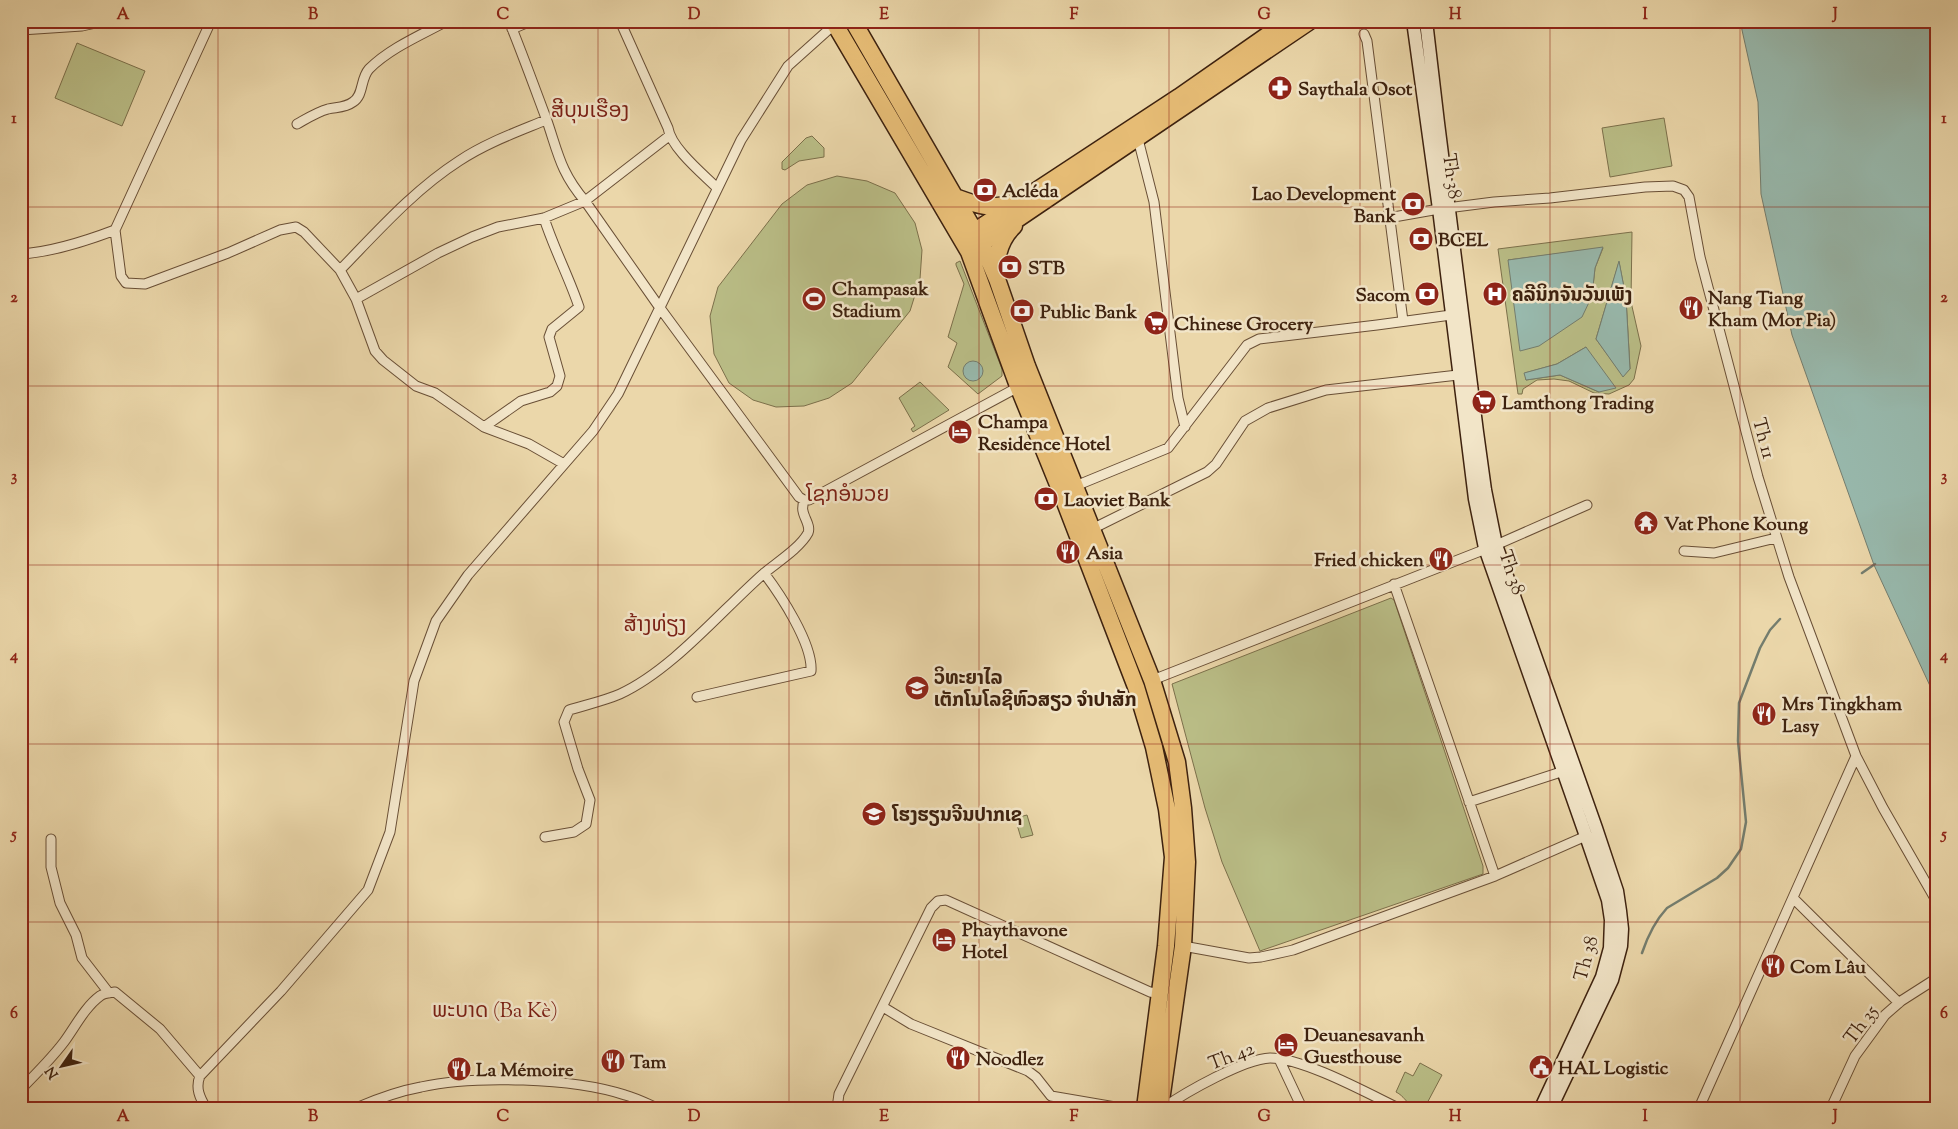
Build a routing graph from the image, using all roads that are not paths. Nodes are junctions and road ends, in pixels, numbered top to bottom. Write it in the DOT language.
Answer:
graph roads {
  1 [pos="105,21"];
  2 [pos="211,21"];
  3 [pos="447,21"];
  4 [pos="532,21"];
  5 [pos="620,21"];
  6 [pos="853,21"];
  7 [pos="1413,21"];
  8 [pos="1426,21"];
  9 [pos="836,22"];
  10 [pos="1297,23"];
  11 [pos="81,24"];
  12 [pos="510,25"];
  13 [pos="21,30"];
  14 [pos="1364,34"];
  15 [pos="546,120"];
  16 [pos="297,124"];
  17 [pos="1136,133"];
  18 [pos="669,136"];
  19 [pos="718,188"];
  20 [pos="955,197"];
  21 [pos="585,201"];
  22 [pos="1027,205"];
  23 [pos="1444,208"];
  24 [pos="544,218"];
  25 [pos="1388,218"];
  26 [pos="115,230"];
  27 [pos="972,242"];
  28 [pos="21,254"];
  29 [pos="340,270"];
  30 [pos="996,276"];
  31 [pos="356,299"];
  32 [pos="660,308"];
  33 [pos="1451,314"];
  34 [pos="1403,320"];
  35 [pos="1458,375"];
  36 [pos="1034,381"];
  37 [pos="1018,386"];
  38 [pos="484,427"];
  39 [pos="1185,427"];
  40 [pos="564,464"];
  41 [pos="1068,489"];
  42 [pos="804,500"];
  43 [pos="1587,505"];
  44 [pos="1092,530"];
  45 [pos="1776,538"];
  46 [pos="1491,546"];
  47 [pos="1684,551"];
  48 [pos="764,573"];
  49 [pos="1394,584"];
  50 [pos="1152,680"];
  51 [pos="1136,687"];
  52 [pos="697,697"];
  53 [pos="1856,756"];
  54 [pos="1564,771"];
  55 [pos="1469,802"];
  56 [pos="1586,836"];
  57 [pos="544,837"];
  58 [pos="51,839"];
  59 [pos="1495,876"];
  60 [pos="1793,898"];
  61 [pos="1937,902"];
  62 [pos="1183,946"];
  63 [pos="1937,978"];
  64 [pos="108,993"];
  65 [pos="1168,996"];
  66 [pos="1899,1003"];
  67 [pos="883,1007"];
  68 [pos="1279,1059"];
  69 [pos="200,1076"];
  70 [pos="21,1088"];
  71 [pos="206,1108"];
  72 [pos="356,1108"];
  73 [pos="656,1108"];
  74 [pos="837,1108"];
  75 [pos="1121,1108"];
  76 [pos="1145,1108"];
  77 [pos="1162,1108"];
  78 [pos="1302,1108"];
  79 [pos="1398,1108"];
  80 [pos="1541,1108"];
  81 [pos="1551,1108"];
  82 [pos="1699,1108"];
  83 [pos="1831,1108"];
  1 -- 11 [label="street"];
  2 -- 26 [label="street"];
  3 -- 16 [label="street"];
  4 -- 12 [label="street"];
  5 -- 18 [label="street"];
  6 -- 20 [label="highway"];
  7 -- 23 [label="street, Th 38"];
  8 -- 23 [label="street, Th 38"];
  9 -- 19 [label="street"];
  9 -- 27 [label="highway"];
  10 -- 17 [label="highway"];
  11 -- 13 [label="street"];
  12 -- 15 [label="street"];
  14 -- 25 [label="street"];
  15 -- 21 [label="street"];
  15 -- 29 [label="street"];
  17 -- 22 [label="highway"];
  17 -- 39 [label="street"];
  18 -- 19 [label="street"];
  18 -- 21 [label="street"];
  19 -- 32 [label="street"];
  20 -- 22 [label="highway"];
  20 -- 27 [label="highway"];
  21 -- 24 [label="street"];
  21 -- 32 [label="street"];
  22 -- 27 [label="highway"];
  22 -- 30 [label="highway"];
  23 -- 25 [label="street, Th 11"];
  23 -- 33 [label="street, Th 38"];
  23 -- 45 [label="street, Th 11"];
  23 -- 46 [label="street, Th 38"];
  24 -- 31 [label="street"];
  24 -- 38 [label="street"];
  25 -- 34 [label="street"];
  26 -- 28 [label="street"];
  26 -- 29 [label="street"];
  27 -- 30 [label="highway"];
  27 -- 37 [label="highway"];
  29 -- 31 [label="street"];
  30 -- 36 [label="highway"];
  31 -- 38 [label="street"];
  32 -- 40 [label="street"];
  32 -- 42 [label="street"];
  33 -- 34 [label="street"];
  33 -- 35 [label="street, Th 38"];
  34 -- 39 [label="street"];
  35 -- 44 [label="street"];
  35 -- 46 [label="street, Th 38"];
  36 -- 37 [label="street"];
  36 -- 41 [label="highway"];
  37 -- 41 [label="highway"];
  37 -- 42 [label="street"];
  38 -- 40 [label="street"];
  39 -- 41 [label="street"];
  40 -- 69 [label="street"];
  41 -- 44 [label="highway"];
  41 -- 51 [label="highway"];
  42 -- 48 [label="street"];
  43 -- 46 [label="street"];
  44 -- 50 [label="highway"];
  45 -- 47 [label="street"];
  45 -- 53 [label="street, Th 11"];
  46 -- 49 [label="street"];
  46 -- 54 [label="street, Th 38"];
  46 -- 81 [label="street, Th 38"];
  48 -- 52 [label="street"];
  48 -- 57 [label="street"];
  49 -- 50 [label="street"];
  49 -- 55 [label="street"];
  50 -- 51 [label="street"];
  50 -- 62 [label="highway"];
  51 -- 65 [label="highway"];
  53 -- 60 [label="street"];
  53 -- 61 [label="street, Th 11"];
  54 -- 55 [label="street"];
  54 -- 56 [label="street, Th 38"];
  55 -- 59 [label="street"];
  56 -- 59 [label="street"];
  56 -- 80 [label="street, Th 38"];
  58 -- 64 [label="street"];
  59 -- 62 [label="street"];
  60 -- 66 [label="street"];
  60 -- 82 [label="street"];
  62 -- 65 [label="highway"];
  63 -- 66 [label="street, Th 35"];
  64 -- 69 [label="street"];
  64 -- 70 [label="street"];
  65 -- 67 [label="street"];
  65 -- 76 [label="highway"];
  65 -- 77 [label="highway"];
  66 -- 83 [label="street, Th 35"];
  67 -- 74 [label="street"];
  67 -- 75 [label="street"];
  68 -- 77 [label="street, Th 42"];
  68 -- 78 [label="street"];
  68 -- 79 [label="street, Th 42"];
  69 -- 71 [label="street"];
  72 -- 73 [label="street"];
}
